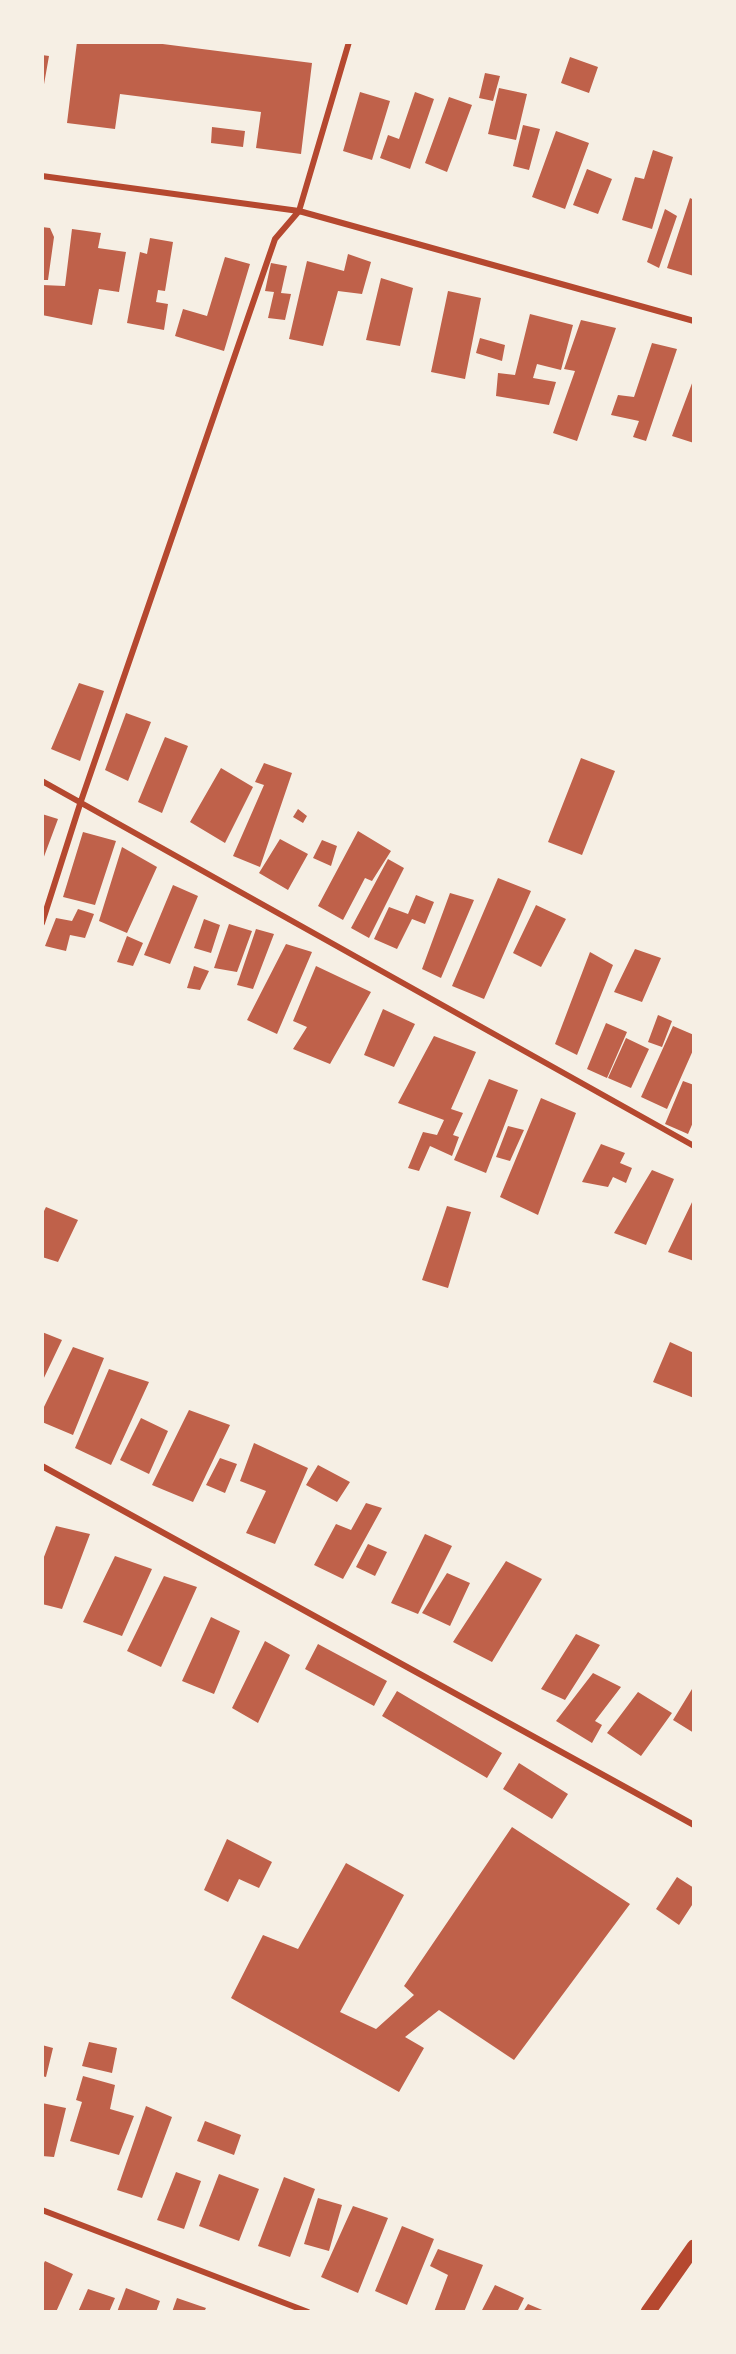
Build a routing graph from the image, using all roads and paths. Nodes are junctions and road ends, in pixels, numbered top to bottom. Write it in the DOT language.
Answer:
graph roads {
  1 [pos="349,42"];
  2 [pos="42,176"];
  3 [pos="299,211"];
  4 [pos="694,321"];
  5 [pos="42,781"];
  6 [pos="81,801"];
  7 [pos="42,923"];
  8 [pos="694,1146"];
  9 [pos="42,1466"];
  10 [pos="694,1825"];
  11 [pos="42,2210"];
  12 [pos="694,2247"];
  13 [pos="308,2312"];
  14 [pos="648,2312"];
  1 -- 3 [label="street"];
  2 -- 3 [label="street"];
  3 -- 4 [label="street"];
  3 -- 6 [label="street"];
  5 -- 6 [label="street"];
  6 -- 7 [label="street"];
  6 -- 8 [label="street"];
  9 -- 10 [label="street"];
  11 -- 13 [label="street"];
  12 -- 14 [label="main road"];
}
